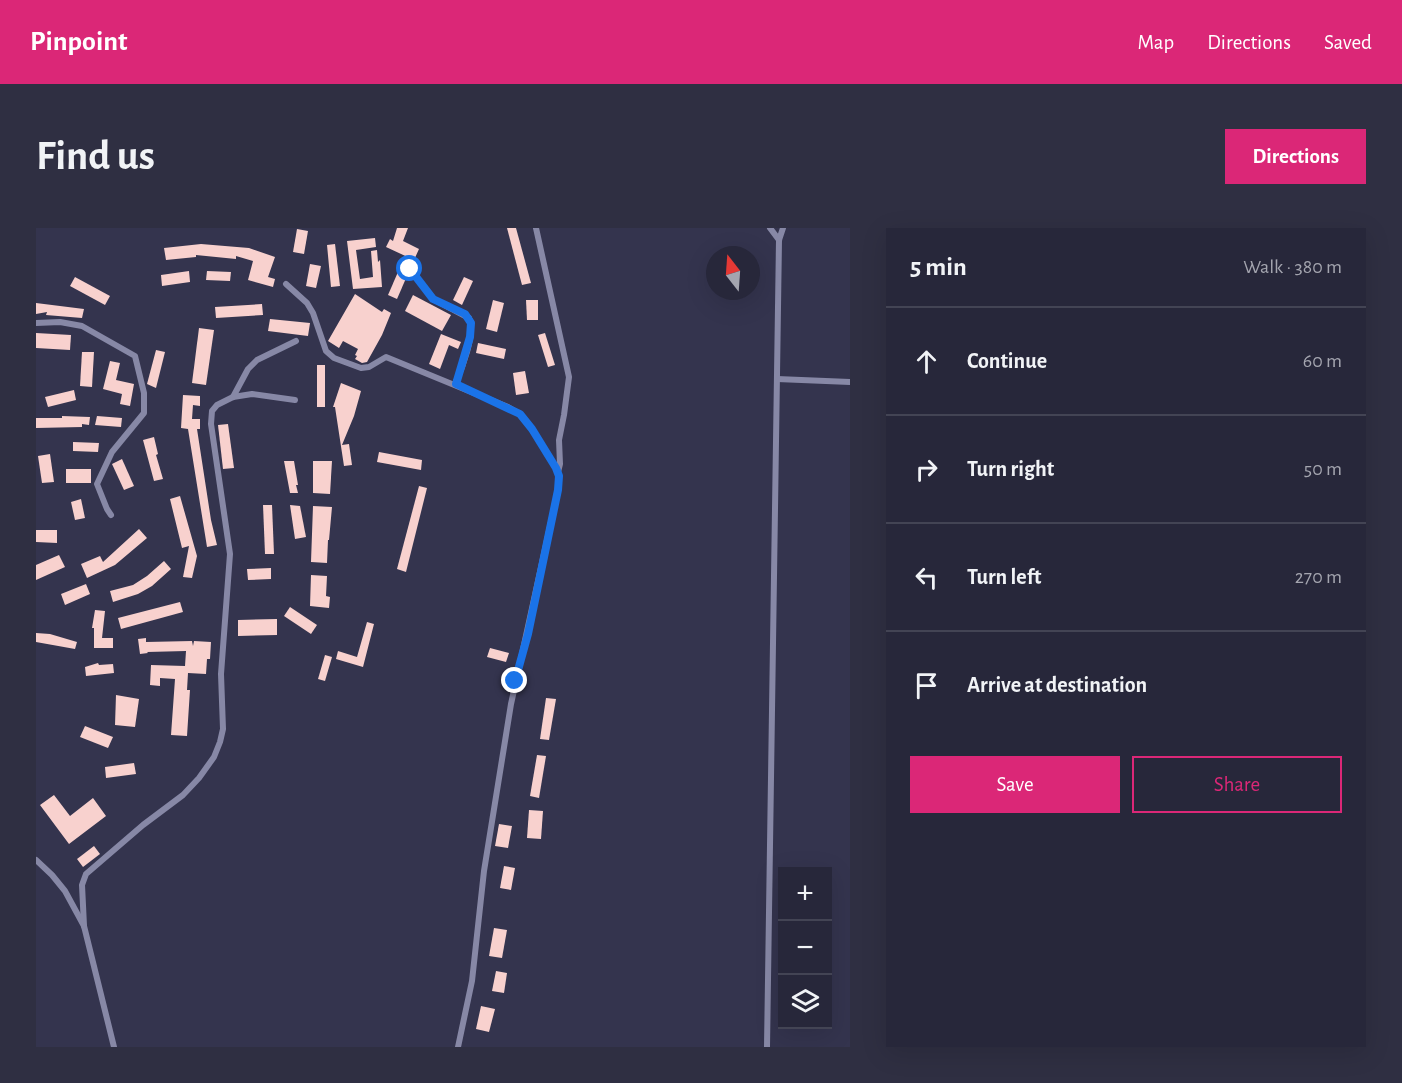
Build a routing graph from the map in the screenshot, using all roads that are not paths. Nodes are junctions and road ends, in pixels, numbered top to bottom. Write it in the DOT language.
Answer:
graph roads {
  1 [pos="536,228"];
  2 [pos="771,228"];
  3 [pos="783,228"];
  4 [pos="779,240"];
  5 [pos="402,264"];
  6 [pos="286,284"];
  7 [pos="36,323"];
  8 [pos="296,341"];
  9 [pos="777,379"];
  10 [pos="850,382"];
  11 [pos="456,384"];
  12 [pos="233,397"];
  13 [pos="295,400"];
  14 [pos="558,473"];
  15 [pos="111,515"];
  16 [pos="36,860"];
  17 [pos="84,926"];
  18 [pos="114,1047"];
  19 [pos="458,1047"];
  20 [pos="767,1047"];
  1 -- 14 [label="street"];
  2 -- 4 [label="street"];
  3 -- 4 [label="street"];
  4 -- 9 [label="street"];
  5 -- 11 [label="street"];
  6 -- 11 [label="street"];
  7 -- 15 [label="street"];
  8 -- 12 [label="street"];
  9 -- 10 [label="street"];
  9 -- 20 [label="street"];
  11 -- 14 [label="street"];
  12 -- 13 [label="street"];
  12 -- 17 [label="street"];
  14 -- 19 [label="street"];
  16 -- 17 [label="street"];
  17 -- 18 [label="street"];
}
